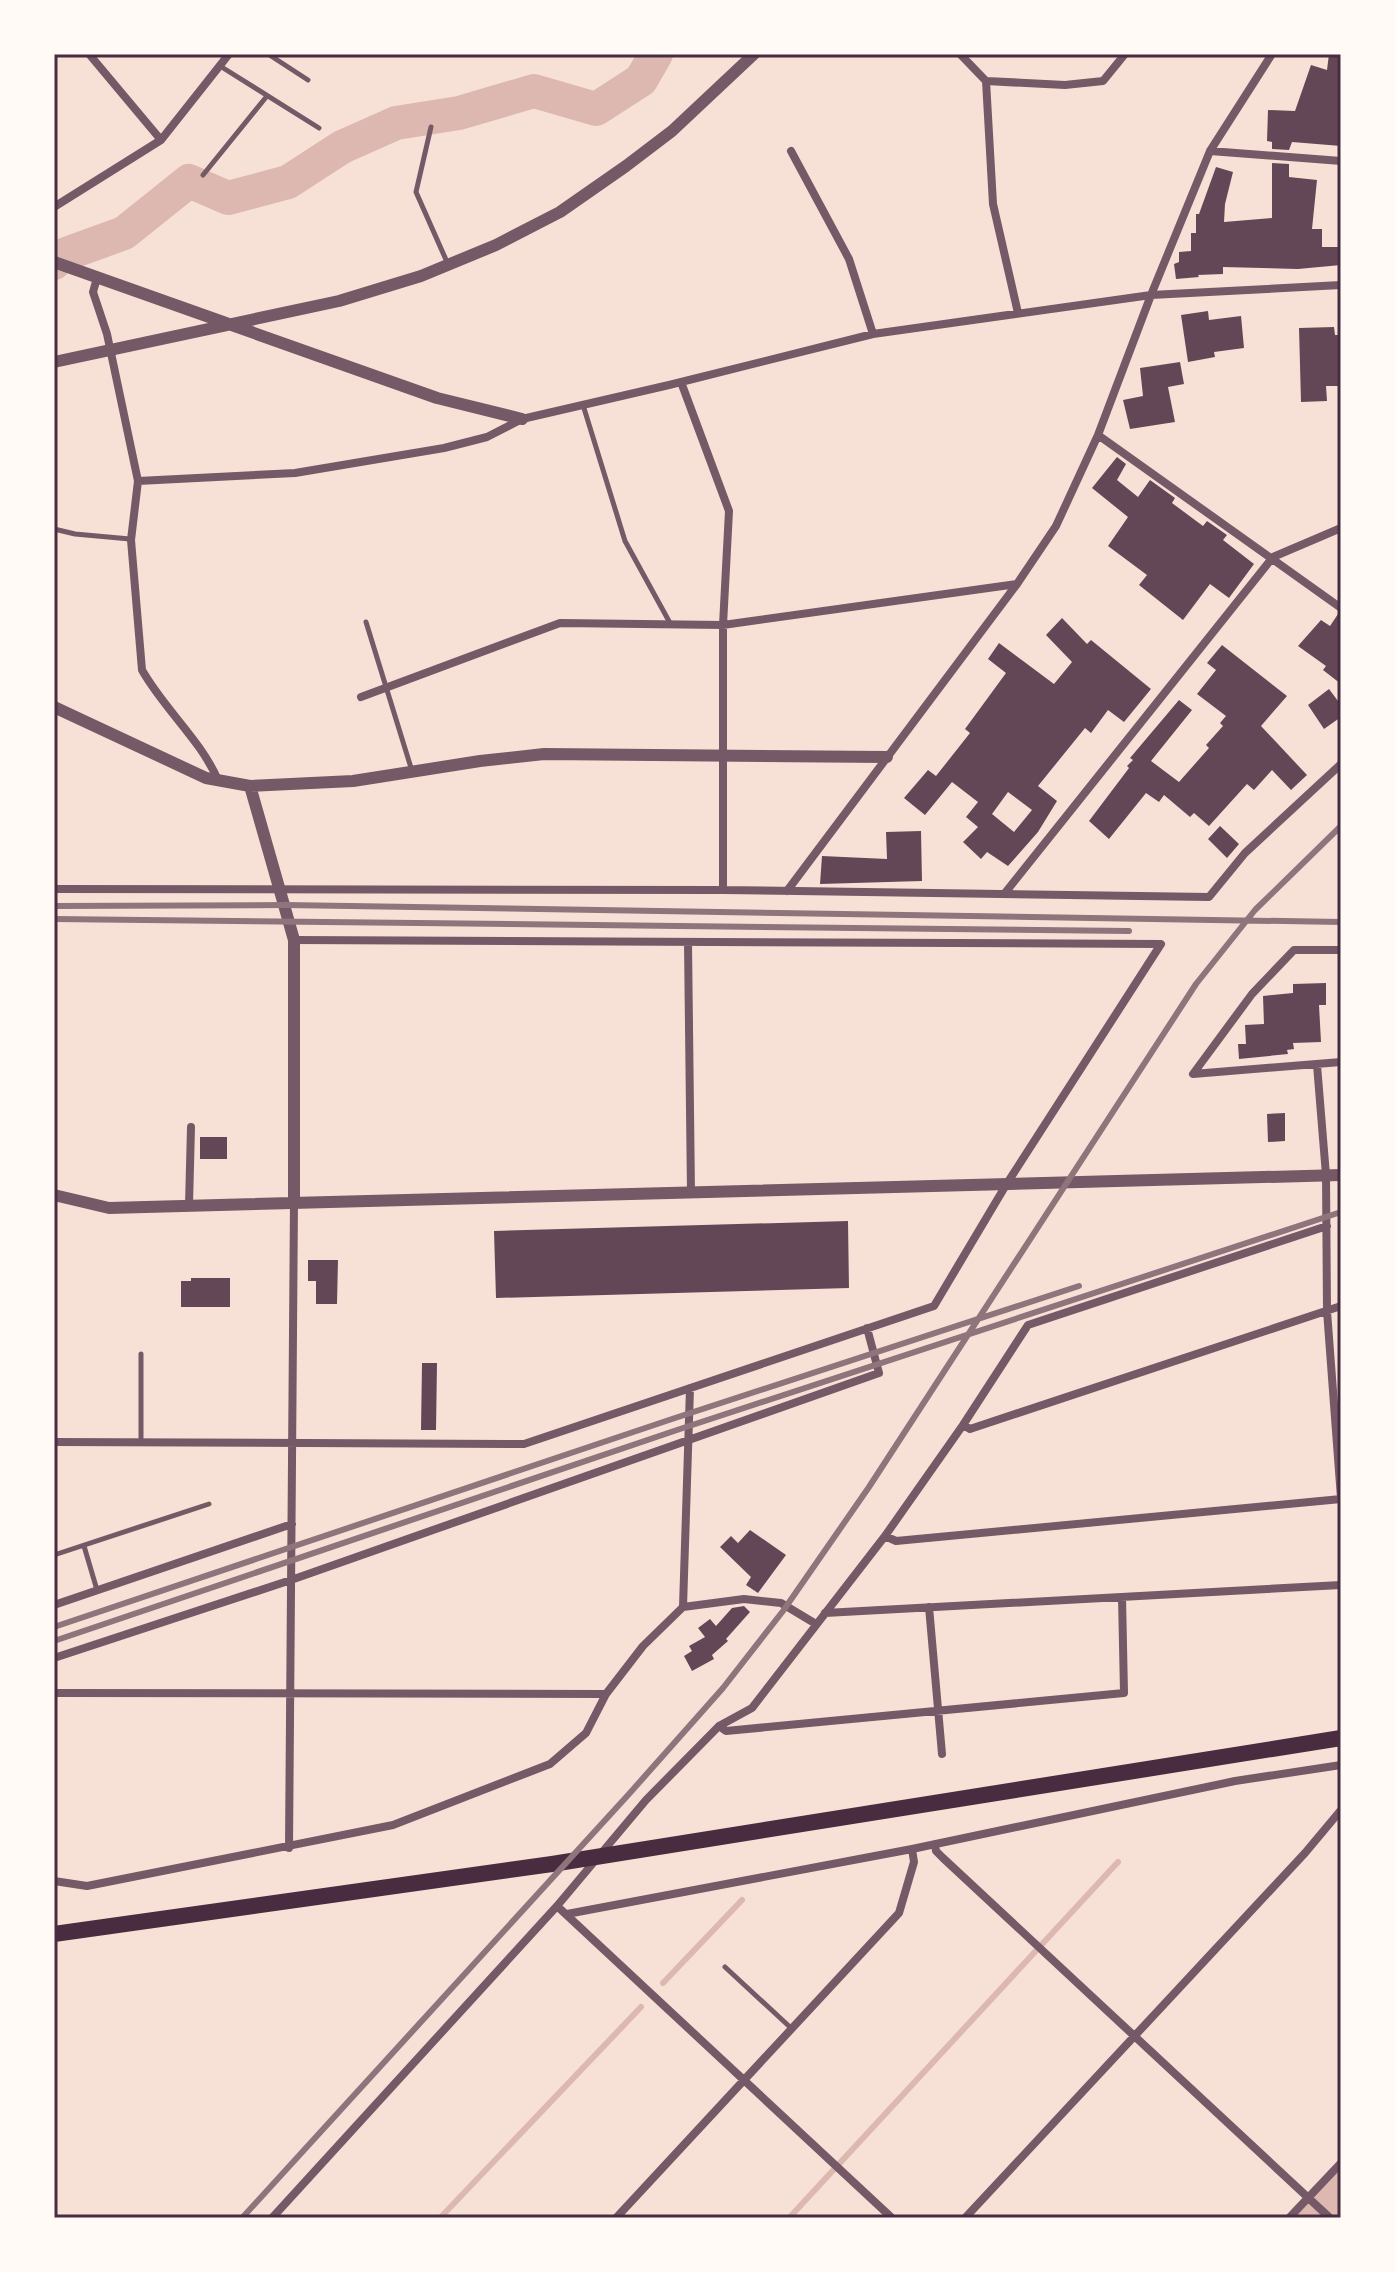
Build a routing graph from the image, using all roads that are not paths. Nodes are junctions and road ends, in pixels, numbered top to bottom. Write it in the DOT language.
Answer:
graph roads {
  1 [pos="89,54"];
  2 [pos="229,54"];
  3 [pos="268,54"];
  4 [pos="754,54"];
  5 [pos="960,54"];
  6 [pos="1125,54"];
  7 [pos="1272,54"];
  8 [pos="220,66"];
  9 [pos="308,80"];
  10 [pos="986,81"];
  11 [pos="267,96"];
  12 [pos="431,127"];
  13 [pos="319,128"];
  14 [pos="161,140"];
  15 [pos="791,151"];
  16 [pos="1210,151"];
  17 [pos="1341,161"];
  18 [pos="203,175"];
  19 [pos="54,207"];
  20 [pos="54,262"];
  21 [pos="448,265"];
  22 [pos="97,278"];
  23 [pos="1341,285"];
  24 [pos="1151,295"];
  25 [pos="1018,313"];
  26 [pos="226,324"];
  27 [pos="873,334"];
  28 [pos="111,351"];
  29 [pos="54,362"];
  30 [pos="681,382"];
  31 [pos="583,405"];
  32 [pos="522,419"];
  33 [pos="1098,435"];
  34 [pos="138,481"];
  35 [pos="1341,528"];
  36 [pos="54,529"];
  37 [pos="131,540"];
  38 [pos="1273,557"];
  39 [pos="1017,584"];
  40 [pos="1341,608"];
  41 [pos="366,622"];
  42 [pos="670,624"];
  43 [pos="723,625"];
  44 [pos="386,688"];
  45 [pos="361,697"];
  46 [pos="54,707"];
  47 [pos="723,755"];
  48 [pos="887,757"];
  49 [pos="1341,764"];
  50 [pos="412,772"];
  51 [pos="218,780"];
  52 [pos="250,786"];
  53 [pos="54,889"];
  54 [pos="723,890"];
  55 [pos="281,891"];
  56 [pos="787,891"];
  57 [pos="1005,893"];
  58 [pos="294,940"];
  59 [pos="688,943"];
  60 [pos="1341,950"];
  61 [pos="1341,1062"];
  62 [pos="1317,1065"];
  63 [pos="191,1127"];
  64 [pos="1326,1175"];
  65 [pos="1341,1175"];
  66 [pos="1006,1185"];
  67 [pos="691,1193"];
  68 [pos="54,1195"];
  69 [pos="294,1202"];
  70 [pos="189,1205"];
  71 [pos="1327,1226"];
  72 [pos="1341,1306"];
  73 [pos="1327,1311"];
  74 [pos="867,1328"];
  75 [pos="141,1354"];
  76 [pos="690,1388"];
  77 [pos="963,1425"];
  78 [pos="689,1441"];
  79 [pos="54,1442"];
  80 [pos="141,1443"];
  81 [pos="293,1443"];
  82 [pos="1341,1499"];
  83 [pos="209,1504"];
  84 [pos="292,1524"];
  85 [pos="885,1536"];
  86 [pos="83,1546"];
  87 [pos="54,1555"];
  88 [pos="291,1580"];
  89 [pos="1341,1585"];
  90 [pos="97,1591"];
  91 [pos="1122,1597"];
  92 [pos="54,1605"];
  93 [pos="683,1607"];
  94 [pos="929,1607"];
  95 [pos="825,1613"];
  96 [pos="816,1624"];
  97 [pos="54,1658"];
  98 [pos="54,1693"];
  99 [pos="291,1693"];
  100 [pos="606,1694"];
  101 [pos="938,1709"];
  102 [pos="719,1726"];
  103 [pos="1341,1738"];
  104 [pos="942,1754"];
  105 [pos="1341,1765"];
  106 [pos="1341,1810"];
  107 [pos="935,1844"];
  108 [pos="289,1848"];
  109 [pos="912,1849"];
  110 [pos="54,1881"];
  111 [pos="557,1906"];
  112 [pos="567,1914"];
  113 [pos="54,1934"];
  114 [pos="725,1967"];
  115 [pos="791,2028"];
  116 [pos="1134,2037"];
  117 [pos="743,2081"];
  118 [pos="1341,2163"];
  119 [pos="1308,2198"];
  120 [pos="272,2218"];
  121 [pos="616,2218"];
  122 [pos="892,2218"];
  123 [pos="965,2218"];
  124 [pos="1289,2218"];
  125 [pos="1330,2218"];
  1 -- 14 [label="street"];
  2 -- 8 [label="street"];
  3 -- 9 [label="lane"];
  4 -- 21 [label="street"];
  5 -- 10 [label="street"];
  6 -- 10 [label="street"];
  7 -- 16 [label="street"];
  8 -- 11 [label="lane"];
  8 -- 14 [label="street"];
  10 -- 25 [label="street"];
  11 -- 13 [label="lane"];
  11 -- 18 [label="lane"];
  12 -- 21 [label="lane"];
  14 -- 19 [label="street"];
  15 -- 27 [label="street"];
  16 -- 17 [label="street"];
  16 -- 24 [label="street"];
  20 -- 22 [label="street"];
  21 -- 26 [label="street"];
  22 -- 26 [label="street"];
  22 -- 28 [label="street"];
  23 -- 24 [label="street"];
  24 -- 25 [label="street"];
  24 -- 33 [label="street"];
  25 -- 27 [label="street"];
  26 -- 28 [label="street"];
  26 -- 32 [label="street"];
  27 -- 30 [label="street"];
  28 -- 29 [label="street"];
  28 -- 34 [label="street"];
  30 -- 31 [label="street"];
  30 -- 43 [label="street"];
  31 -- 32 [label="street"];
  31 -- 42 [label="lane"];
  32 -- 34 [label="street"];
  33 -- 38 [label="street"];
  33 -- 39 [label="street"];
  34 -- 37 [label="street"];
  35 -- 38 [label="street"];
  36 -- 37 [label="lane"];
  37 -- 51 [label="street"];
  38 -- 40 [label="street"];
  38 -- 57 [label="street"];
  39 -- 43 [label="street"];
  39 -- 48 [label="street"];
  41 -- 44 [label="lane"];
  42 -- 43 [label="street"];
  42 -- 44 [label="street"];
  43 -- 47 [label="street"];
  44 -- 45 [label="street"];
  44 -- 50 [label="lane"];
  46 -- 51 [label="street"];
  47 -- 48 [label="street"];
  47 -- 50 [label="street"];
  47 -- 54 [label="street"];
  48 -- 56 [label="street"];
  49 -- 57 [label="street"];
  50 -- 52 [label="street"];
  51 -- 52 [label="street"];
  52 -- 55 [label="street"];
  53 -- 55 [label="street"];
  54 -- 55 [label="street"];
  54 -- 56 [label="street"];
  55 -- 58 [label="street"];
  56 -- 57 [label="street"];
  58 -- 59 [label="street"];
  58 -- 69 [label="street"];
  59 -- 66 [label="street"];
  59 -- 67 [label="street"];
  60 -- 62 [label="street"];
  61 -- 62 [label="street"];
  62 -- 64 [label="street"];
  63 -- 70 [label="street"];
  64 -- 65 [label="street"];
  64 -- 66 [label="street"];
  64 -- 71 [label="street"];
  66 -- 67 [label="street"];
  66 -- 74 [label="street"];
  67 -- 69 [label="street"];
  68 -- 70 [label="street"];
  69 -- 70 [label="street"];
  69 -- 81 [label="street"];
  71 -- 73 [label="street"];
  71 -- 77 [label="street"];
  72 -- 73 [label="street"];
  73 -- 77 [label="street"];
  73 -- 82 [label="street"];
  74 -- 76 [label="street"];
  74 -- 78 [label="street"];
  75 -- 80 [label="lane"];
  76 -- 78 [label="street"];
  76 -- 81 [label="street"];
  77 -- 85 [label="street"];
  78 -- 88 [label="street"];
  78 -- 93 [label="street"];
  79 -- 80 [label="street"];
  80 -- 81 [label="street"];
  81 -- 84 [label="street"];
  82 -- 85 [label="street"];
  83 -- 86 [label="lane"];
  84 -- 88 [label="street"];
  84 -- 90 [label="street"];
  85 -- 95 [label="street"];
  86 -- 87 [label="lane"];
  86 -- 90 [label="lane"];
  88 -- 97 [label="street"];
  88 -- 99 [label="street"];
  89 -- 91 [label="street"];
  90 -- 92 [label="street"];
  91 -- 94 [label="street"];
  91 -- 101 [label="street"];
  93 -- 96 [label="street"];
  93 -- 100 [label="street"];
  94 -- 95 [label="street"];
  94 -- 101 [label="street"];
  95 -- 96 [label="street"];
  96 -- 102 [label="street"];
  98 -- 99 [label="street"];
  99 -- 100 [label="street"];
  99 -- 108 [label="street"];
  100 -- 108 [label="street"];
  101 -- 102 [label="street"];
  101 -- 104 [label="street"];
  102 -- 111 [label="street"];
  103 -- 113 [label="highway"];
  105 -- 107 [label="street"];
  106 -- 116 [label="street"];
  107 -- 109 [label="street"];
  107 -- 116 [label="street"];
  108 -- 110 [label="street"];
  109 -- 112 [label="street"];
  109 -- 115 [label="street"];
  111 -- 112 [label="street"];
  111 -- 120 [label="street"];
  112 -- 117 [label="street"];
  114 -- 115 [label="lane"];
  115 -- 117 [label="street"];
  116 -- 119 [label="street"];
  116 -- 123 [label="street"];
  117 -- 121 [label="street"];
  117 -- 122 [label="street"];
  118 -- 119 [label="street"];
  119 -- 124 [label="street"];
  119 -- 125 [label="street"];
}
